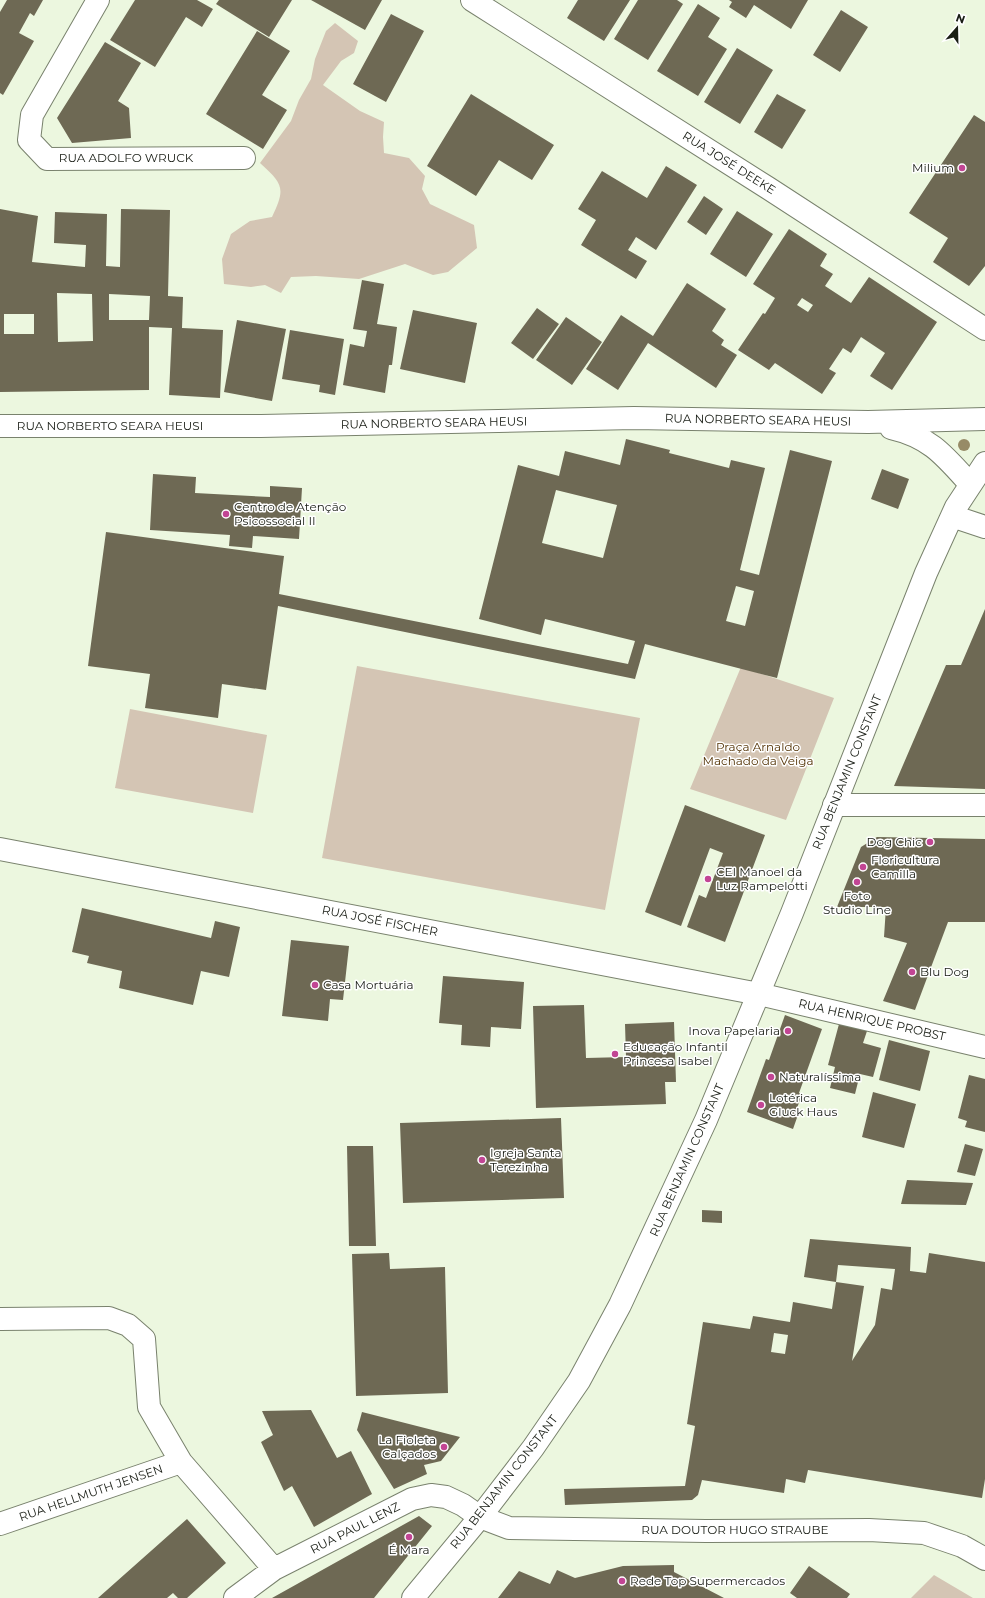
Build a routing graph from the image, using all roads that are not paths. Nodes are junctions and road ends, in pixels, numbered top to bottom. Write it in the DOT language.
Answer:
graph roads {
  1 [pos="98,0"];
  2 [pos="472,0"];
  3 [pos="244,158"];
  4 [pos="985,329"];
  5 [pos="985,419"];
  6 [pos="868,422"];
  7 [pos="0,426"];
  8 [pos="985,462"];
  9 [pos="970,484"];
  10 [pos="952,516"];
  11 [pos="985,528"];
  12 [pos="834,805"];
  13 [pos="985,805"];
  14 [pos="0,849"];
  15 [pos="759,994"];
  16 [pos="985,1047"];
  17 [pos="0,1319"];
  18 [pos="181,1462"];
  19 [pos="480,1517"];
  20 [pos="0,1524"];
  21 [pos="985,1559"];
  22 [pos="274,1569"];
  23 [pos="235,1598"];
  24 [pos="412,1598"];
  1 -- 3 [label="street, RUA ADOLFO WRUCK"];
  2 -- 4 [label="street, RUA JOSÉ DEEKE"];
  5 -- 6 [label="street, RUA NORBERTO SEARA HEUSI"];
  6 -- 7 [label="street, RUA NORBERTO SEARA HEUSI"];
  6 -- 9 [label="street, RUA NORBERTO SEARA HEUSI"];
  8 -- 9 [label="street, RUA BENJAMIN CONSTANT"];
  9 -- 10 [label="street, RUA BENJAMIN CONSTANT"];
  10 -- 11 [label="street"];
  10 -- 12 [label="street, RUA BENJAMIN CONSTANT"];
  12 -- 13 [label="street"];
  12 -- 15 [label="street, RUA BENJAMIN CONSTANT"];
  14 -- 15 [label="street, RUA JOSÉ FISCHER"];
  15 -- 16 [label="street, RUA HENRIQUE PROBST"];
  15 -- 19 [label="street, RUA BENJAMIN CONSTANT"];
  17 -- 18 [label="street"];
  18 -- 20 [label="street, RUA HELLMUTH JENSEN"];
  18 -- 22 [label="street"];
  19 -- 21 [label="street, RUA DOUTOR HUGO STRAUBE"];
  19 -- 22 [label="street, RUA PAUL LENZ"];
  19 -- 24 [label="street, RUA BENJAMIN CONSTANT"];
  22 -- 23 [label="street, RUA PAUL LENZ"];
}
